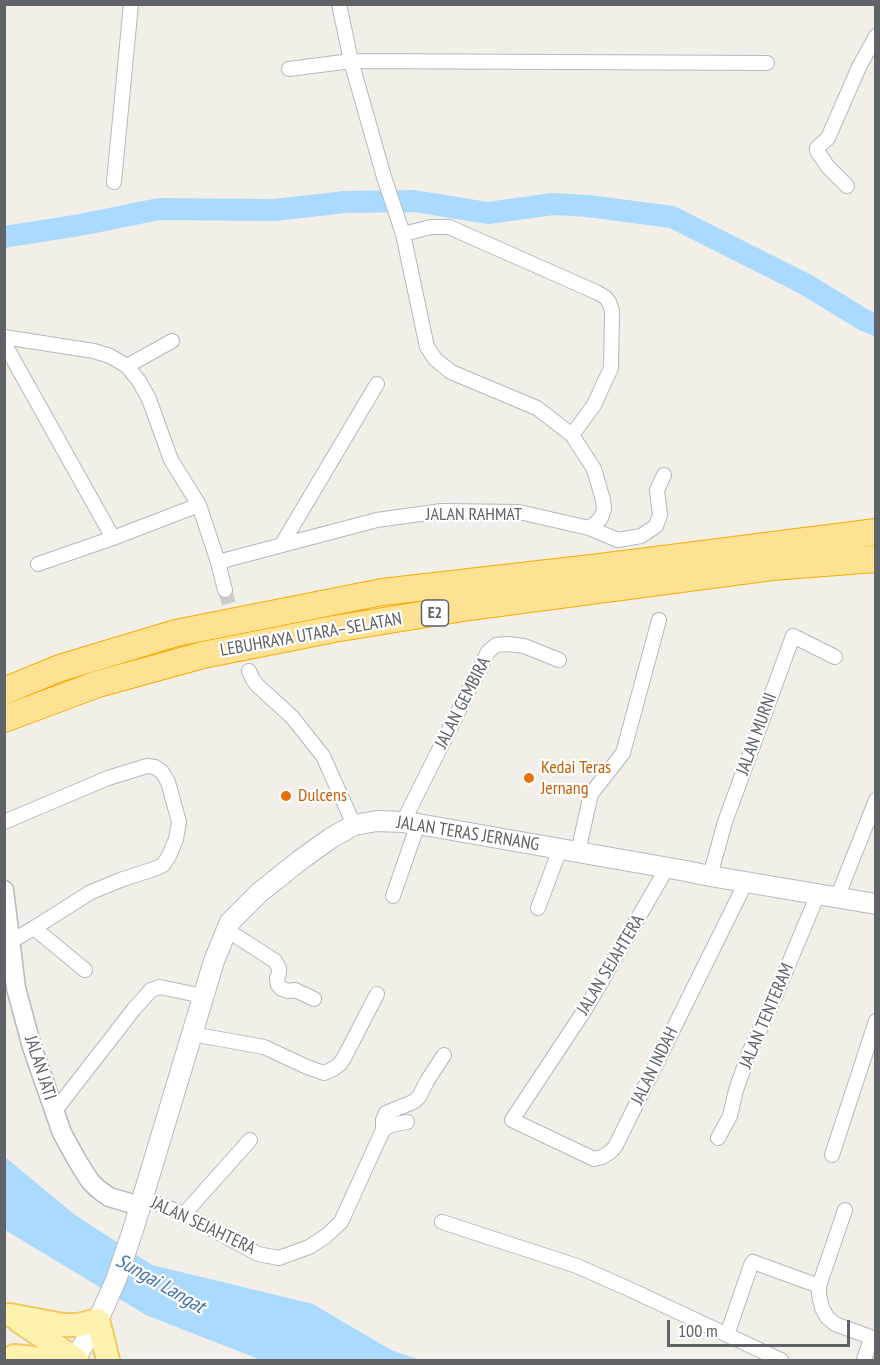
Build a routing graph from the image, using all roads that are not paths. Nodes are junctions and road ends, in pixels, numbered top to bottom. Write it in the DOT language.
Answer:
graph roads {
  1 [pos="131,4"];
  2 [pos="339,4"];
  3 [pos="876,36"];
  4 [pos="351,60"];
  5 [pos="767,63"];
  6 [pos="289,69"];
  7 [pos="114,182"];
  8 [pos="847,186"];
  9 [pos="403,234"];
  10 [pos="4,337"];
  11 [pos="172,341"];
  12 [pos="4,343"];
  13 [pos="127,366"];
  14 [pos="377,384"];
  15 [pos="572,435"];
  16 [pos="664,475"];
  17 [pos="603,500"];
  18 [pos="198,506"];
  19 [pos="570,524"];
  20 [pos="589,528"];
  21 [pos="876,532"];
  22 [pos="113,538"];
  23 [pos="282,544"];
  24 [pos="876,559"];
  25 [pos="218,562"];
  26 [pos="38,564"];
  27 [pos="225,590"];
  28 [pos="659,620"];
  29 [pos="835,657"];
  30 [pos="559,660"];
  31 [pos="249,671"];
  32 [pos="4,691"];
  33 [pos="4,718"];
  34 [pos="876,800"];
  35 [pos="4,822"];
  36 [pos="410,823"];
  37 [pos="354,825"];
  38 [pos="569,851"];
  39 [pos="667,868"];
  40 [pos="710,876"];
  41 [pos="746,882"];
  42 [pos="4,890"];
  43 [pos="393,896"];
  44 [pos="827,896"];
  45 [pos="876,904"];
  46 [pos="538,908"];
  47 [pos="34,928"];
  48 [pos="227,930"];
  49 [pos="10,942"];
  50 [pos="85,970"];
  51 [pos="377,994"];
  52 [pos="203,996"];
  53 [pos="314,999"];
  54 [pos="876,1021"];
  55 [pos="192,1034"];
  56 [pos="444,1055"];
  57 [pos="54,1112"];
  58 [pos="512,1120"];
  59 [pos="407,1122"];
  60 [pos="383,1130"];
  61 [pos="718,1138"];
  62 [pos="250,1140"];
  63 [pos="832,1155"];
  64 [pos="142,1202"];
  65 [pos="845,1210"];
  66 [pos="184,1214"];
  67 [pos="442,1222"];
  68 [pos="819,1286"];
  69 [pos="7,1312"];
  70 [pos="100,1316"];
  71 [pos="727,1335"];
  72 [pos="874,1339"];
  73 [pos="13,1355"];
  74 [pos="68,1360"];
  75 [pos="108,1360"];
  76 [pos="781,1360"];
  77 [pos="864,1360"];
  1 -- 7 [label="street"];
  2 -- 4 [label="street"];
  3 -- 8 [label="street"];
  4 -- 5 [label="street"];
  4 -- 6 [label="street"];
  4 -- 9 [label="street"];
  9 -- 15 [label="street"];
  9 -- 15 [label="street"];
  10 -- 13 [label="street"];
  11 -- 13 [label="street"];
  12 -- 22 [label="street"];
  13 -- 18 [label="street"];
  14 -- 23 [label="street"];
  15 -- 17 [label="street"];
  16 -- 20 [label="street, JALAN RAHMAT"];
  17 -- 19 [label="street"];
  17 -- 20 [label="street"];
  18 -- 22 [label="street"];
  18 -- 25 [label="street"];
  19 -- 20 [label="street, JALAN RAHMAT"];
  19 -- 23 [label="street, JALAN RAHMAT"];
  21 -- 32 [label="highway, LEBUHRAYA UTARA–SELATAN / E2"];
  22 -- 26 [label="street"];
  23 -- 25 [label="street, JALAN RAHMAT"];
  24 -- 33 [label="highway, LEBUHRAYA UTARA–SELATAN / E2"];
  25 -- 27 [label="street"];
  28 -- 38 [label="street"];
  29 -- 40 [label="street, JALAN MURNI"];
  30 -- 36 [label="street, JALAN GEMBIRA"];
  31 -- 37 [label="street"];
  34 -- 44 [label="street, JALAN TENTERAM"];
  35 -- 47 [label="street"];
  36 -- 37 [label="main road, JALAN TERAS JERNANG"];
  36 -- 38 [label="main road, JALAN TERAS JERNANG"];
  36 -- 43 [label="street, JALAN GEMBIRA"];
  37 -- 48 [label="main road, JALAN TERAS JERNANG"];
  38 -- 39 [label="main road, JALAN TERAS JERNANG"];
  38 -- 46 [label="street"];
  39 -- 40 [label="main road, JALAN TERAS JERNANG"];
  39 -- 58 [label="street, JALAN SEJAHTERA"];
  40 -- 41 [label="main road, JALAN TERAS JERNANG"];
  41 -- 44 [label="main road, JALAN TERAS JERNANG"];
  41 -- 58 [label="street, JALAN INDAH"];
  42 -- 49 [label="street, JALAN JATI"];
  44 -- 45 [label="main road, JALAN TERAS JERNANG"];
  44 -- 61 [label="street, JALAN TENTERAM"];
  47 -- 49 [label="street"];
  47 -- 50 [label="street"];
  48 -- 52 [label="main road, JALAN TERAS JERNANG"];
  48 -- 53 [label="street"];
  49 -- 57 [label="street, JALAN JATI"];
  51 -- 55 [label="street"];
  52 -- 55 [label="main road, JALAN TERAS JERNANG"];
  52 -- 57 [label="street"];
  54 -- 63 [label="street"];
  55 -- 64 [label="main road, JALAN TERAS JERNANG"];
  56 -- 60 [label="street, JALAN SEJAHTERA"];
  57 -- 64 [label="street, JALAN JATI"];
  59 -- 60 [label="street"];
  60 -- 66 [label="street, JALAN SEJAHTERA"];
  62 -- 66 [label="street"];
  64 -- 66 [label="street, JALAN SEJAHTERA"];
  64 -- 70 [label="main road, JALAN TERAS JERNANG"];
  65 -- 68 [label="street"];
  67 -- 71 [label="street"];
  68 -- 71 [label="street"];
  68 -- 72 [label="street"];
  69 -- 70 [label="main road"];
  69 -- 74 [label="main road"];
  70 -- 74 [label="main road, JALAN TERAS JERNANG"];
  70 -- 75 [label="main road"];
  71 -- 76 [label="street"];
  72 -- 77 [label="street"];
  73 -- 74 [label="main road"];
}
